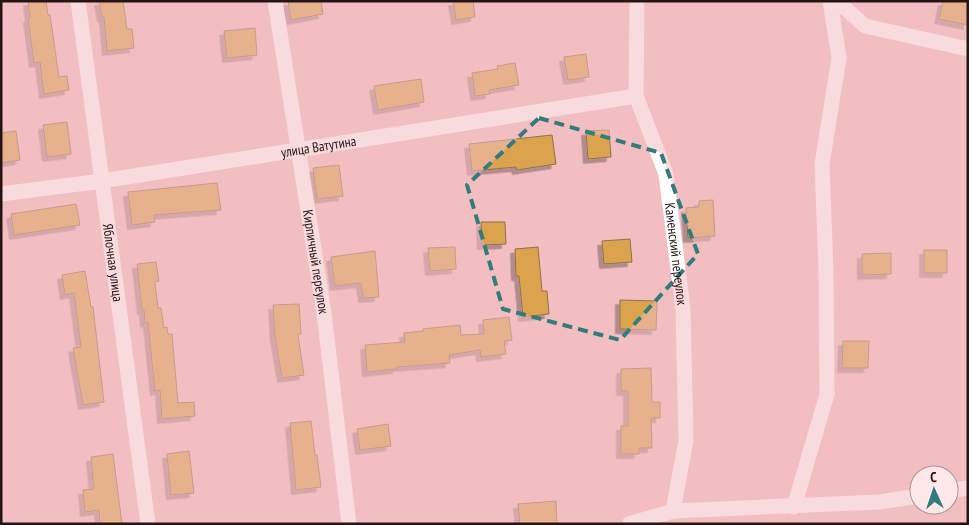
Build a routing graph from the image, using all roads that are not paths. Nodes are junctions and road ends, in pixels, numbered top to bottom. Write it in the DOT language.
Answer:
graph roads {
  1 [pos="78,1"];
  2 [pos="275,1"];
  3 [pos="637,1"];
  4 [pos="830,1"];
  5 [pos="837,1"];
  6 [pos="968,50"];
  7 [pos="636,96"];
  8 [pos="297,148"];
  9 [pos="102,181"];
  10 [pos="1,194"];
  11 [pos="909,498"];
  12 [pos="794,507"];
  13 [pos="674,512"];
  14 [pos="148,524"];
  15 [pos="349,524"];
  16 [pos="629,524"];
  1 -- 9 [label="street, Яблочная улица"];
  2 -- 8 [label="street, Кирпичный переулок"];
  3 -- 7 [label="street, Каменский переулок"];
  4 -- 12 [label="street"];
  5 -- 6 [label="street"];
  7 -- 8 [label="street, улица Ватутина"];
  7 -- 13 [label="street, Каменский переулок"];
  8 -- 9 [label="street, улица Ватутина"];
  8 -- 15 [label="street, Кирпичный переулок"];
  9 -- 10 [label="street, улица Ватутина"];
  9 -- 14 [label="street, Яблочная улица"];
  11 -- 12 [label="street"];
  12 -- 13 [label="street"];
  13 -- 16 [label="street"];
}
